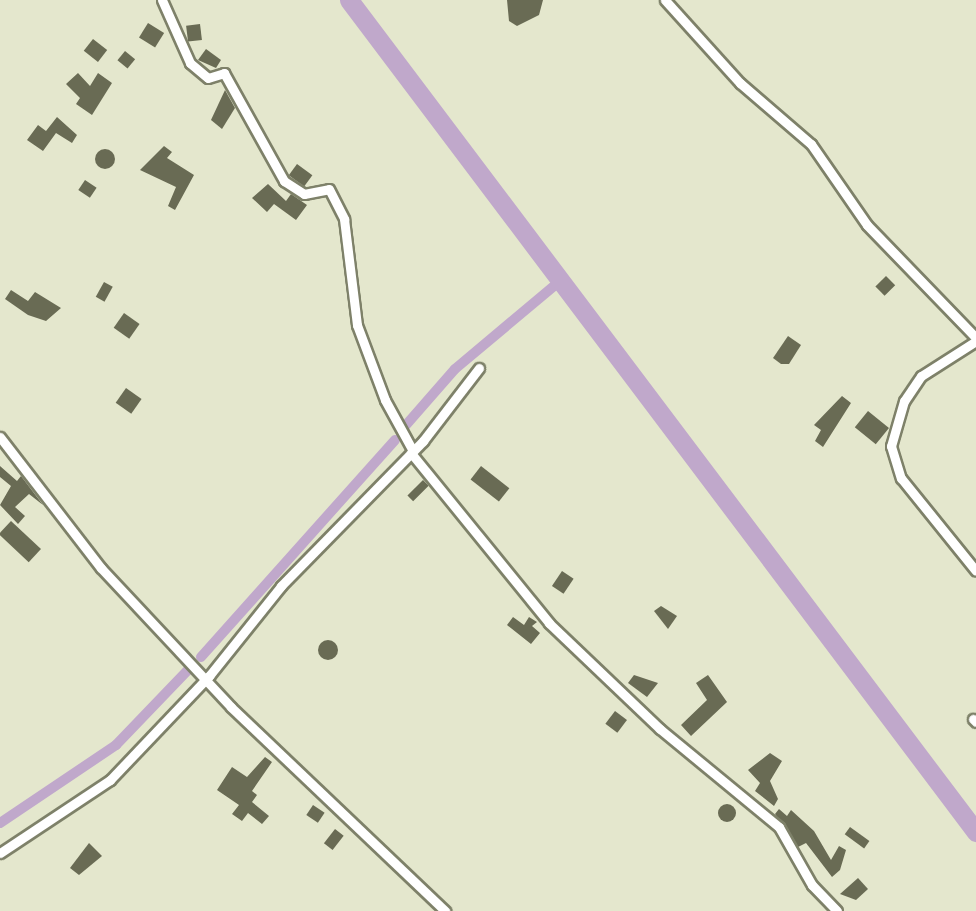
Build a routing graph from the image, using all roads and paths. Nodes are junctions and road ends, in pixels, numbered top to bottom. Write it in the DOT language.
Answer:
graph roads {
  1 [pos="162,0"];
  2 [pos="665,0"];
  3 [pos="976,339"];
  4 [pos="479,368"];
  5 [pos="2,442"];
  6 [pos="412,452"];
  7 [pos="976,571"];
  8 [pos="209,676"];
  9 [pos="0,853"];
  10 [pos="445,911"];
  11 [pos="837,911"];
  1 -- 6 [label="street"];
  2 -- 3 [label="street"];
  3 -- 7 [label="street"];
  4 -- 6 [label="street"];
  5 -- 8 [label="street"];
  6 -- 8 [label="street"];
  6 -- 11 [label="street"];
  8 -- 9 [label="street"];
  8 -- 10 [label="street"];
}
